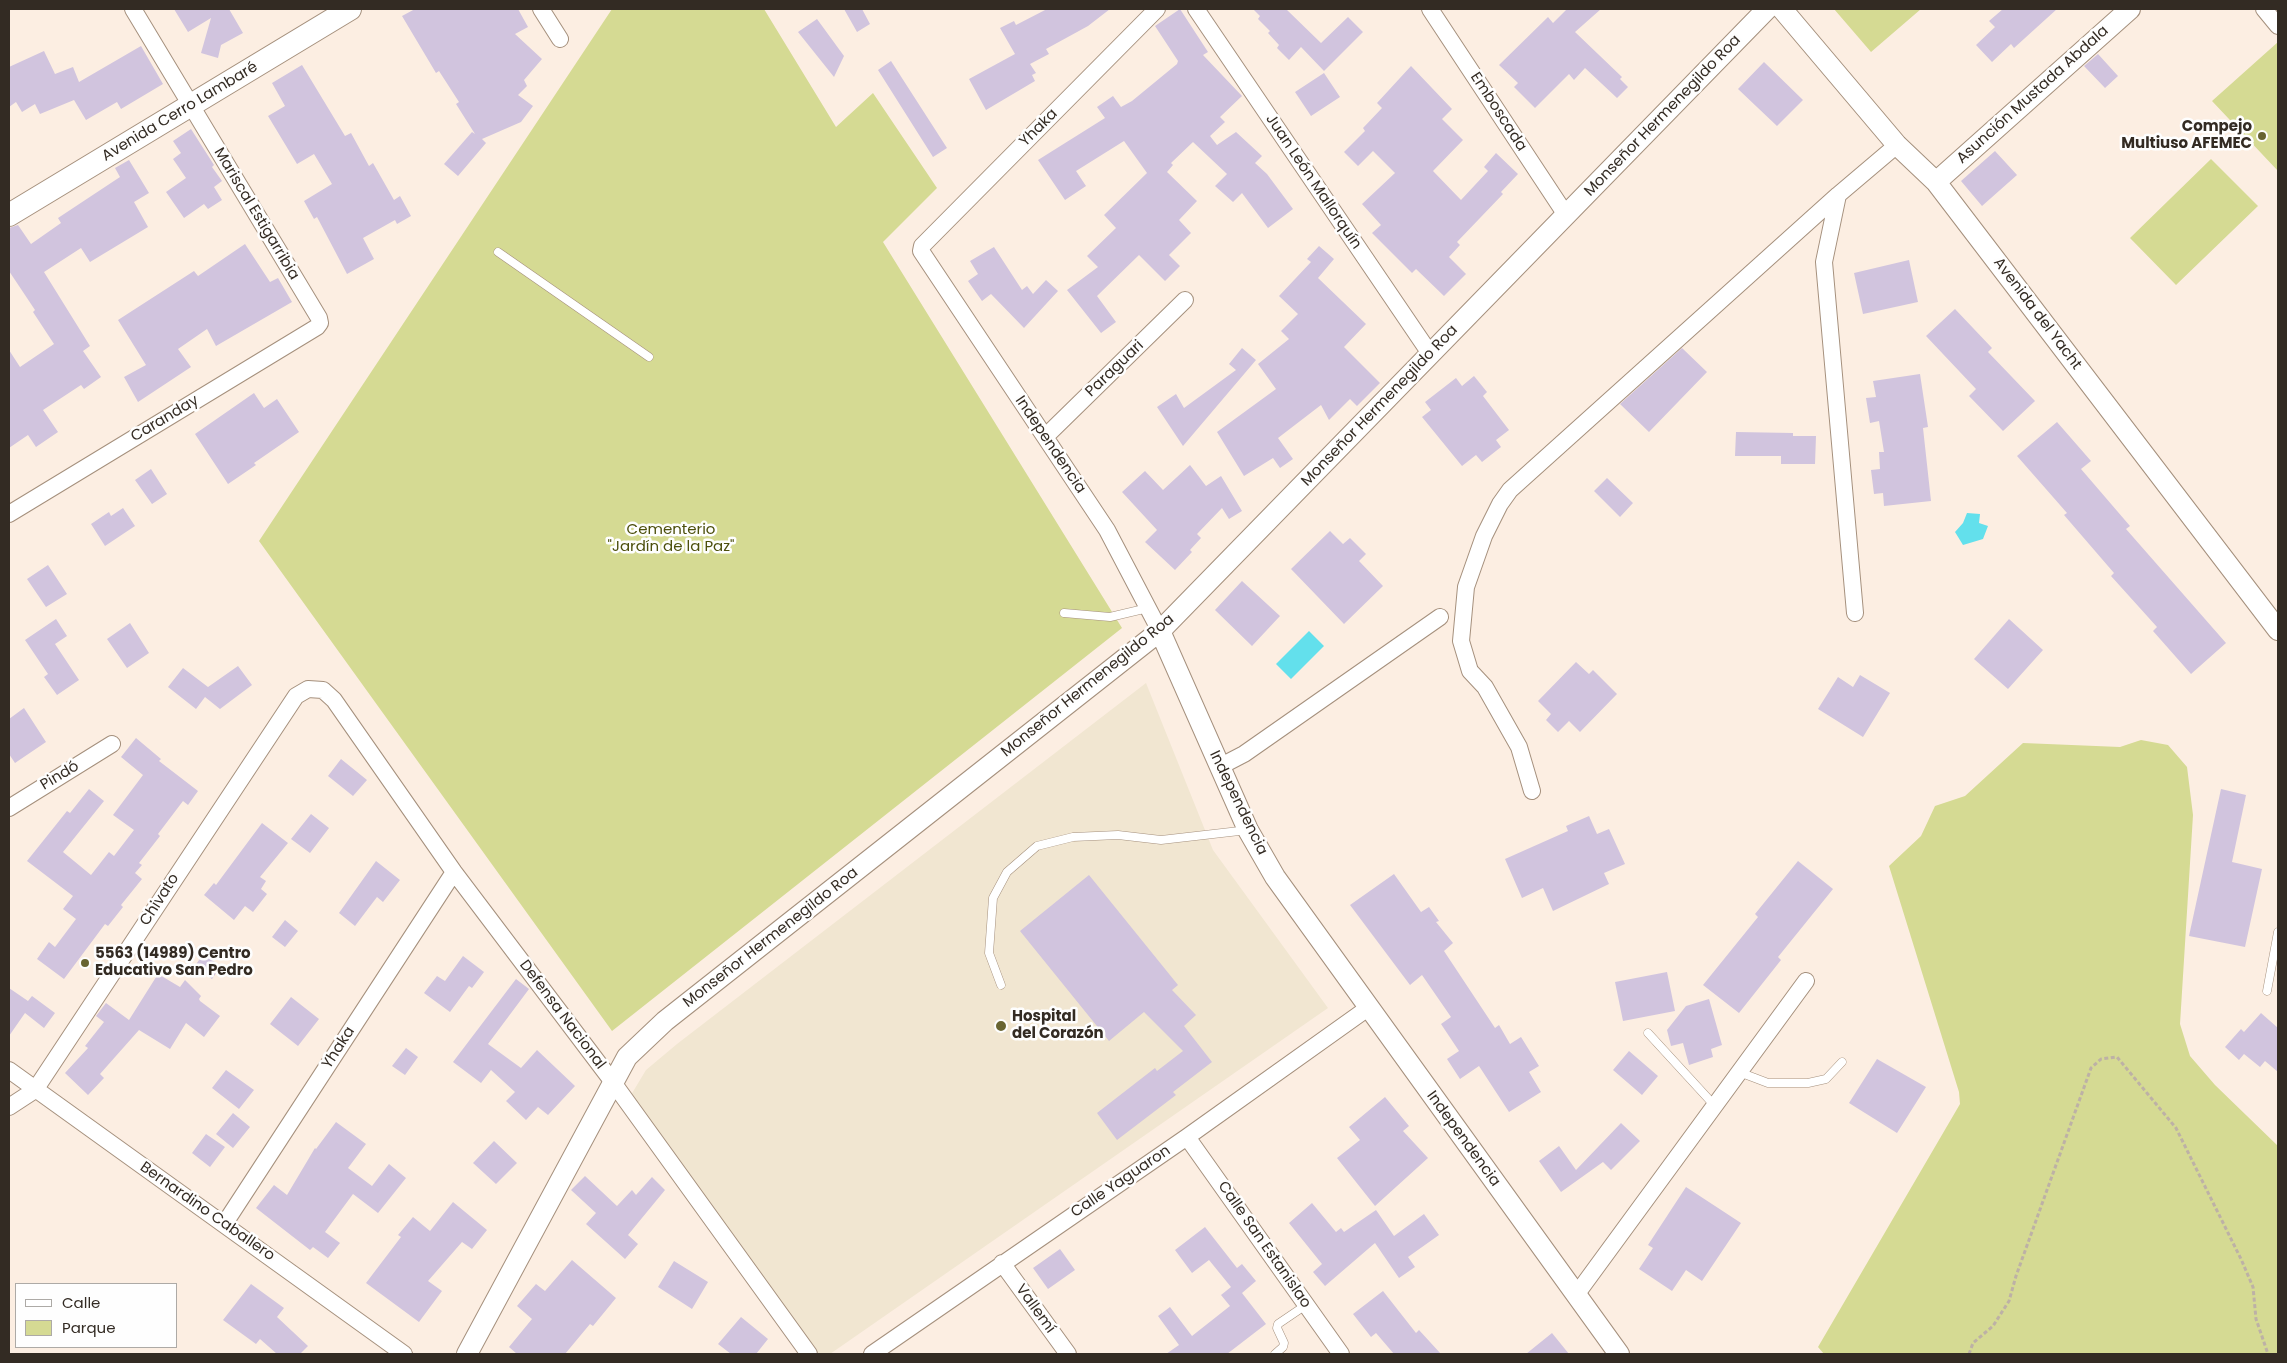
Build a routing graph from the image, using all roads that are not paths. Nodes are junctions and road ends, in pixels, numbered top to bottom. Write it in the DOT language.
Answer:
graph roads {
  1 [pos="133,9"];
  2 [pos="350,9"];
  3 [pos="542,9"];
  4 [pos="1157,9"];
  5 [pos="1196,9"];
  6 [pos="1430,9"];
  7 [pos="1767,9"];
  8 [pos="1782,9"];
  9 [pos="2130,9"];
  10 [pos="2264,9"];
  11 [pos="2278,26"];
  12 [pos="560,39"];
  13 [pos="190,106"];
  14 [pos="1897,145"];
  15 [pos="1936,182"];
  16 [pos="1838,195"];
  17 [pos="9,215"];
  18 [pos="1566,215"];
  19 [pos="921,248"];
  20 [pos="498,252"];
  21 [pos="1185,300"];
  22 [pos="320,322"];
  23 [pos="1431,354"];
  24 [pos="649,357"];
  25 [pos="1044,437"];
  26 [pos="9,514"];
  27 [pos="1148,608"];
  28 [pos="1064,613"];
  29 [pos="1855,613"];
  30 [pos="1440,617"];
  31 [pos="2278,630"];
  32 [pos="1160,631"];
  33 [pos="308,689"];
  34 [pos="112,744"];
  35 [pos="1219,767"];
  36 [pos="1532,791"];
  37 [pos="9,808"];
  38 [pos="1248,830"];
  39 [pos="454,872"];
  40 [pos="2278,932"];
  41 [pos="1806,981"];
  42 [pos="1001,985"];
  43 [pos="2267,991"];
  44 [pos="1368,1008"];
  45 [pos="1648,1033"];
  46 [pos="1842,1062"];
  47 [pos="9,1070"];
  48 [pos="1739,1072"];
  49 [pos="612,1081"];
  50 [pos="34,1090"];
  51 [pos="1715,1106"];
  52 [pos="9,1107"];
  53 [pos="1187,1137"];
  54 [pos="225,1224"];
  55 [pos="1002,1264"];
  56 [pos="1576,1295"];
  57 [pos="1306,1305"];
  58 [pos="404,1354"];
  59 [pos="467,1354"];
  60 [pos="809,1354"];
  61 [pos="872,1354"];
  62 [pos="1068,1354"];
  63 [pos="1275,1354"];
  64 [pos="1341,1354"];
  65 [pos="1620,1354"];
  1 -- 13 [label="street, Mariscal Estigarribia"];
  2 -- 13 [label="main road, Avenida Cerro Lambaré"];
  3 -- 12 [label="street"];
  4 -- 19 [label="street, Yhaka"];
  5 -- 23 [label="street, Juan León Mallorquín"];
  6 -- 18 [label="street, Emboscada"];
  7 -- 18 [label="street, Monseñor Hermenegildo Roa"];
  8 -- 14 [label="street, Avenida del Yacht"];
  9 -- 15 [label="street, Asunción Mustada Abdala"];
  10 -- 11 [label="street"];
  13 -- 17 [label="main road, Avenida Cerro Lambaré"];
  13 -- 22 [label="street, Mariscal Estigarribia"];
  14 -- 15 [label="street, Avenida del Yacht"];
  14 -- 16 [label="street"];
  15 -- 31 [label="street, Avenida del Yacht"];
  16 -- 29 [label="street"];
  16 -- 36 [label="street"];
  18 -- 23 [label="street, Monseñor Hermenegildo Roa"];
  19 -- 25 [label="street, Independencia"];
  20 -- 24 [label="lane"];
  21 -- 25 [label="street, Paraguari"];
  22 -- 26 [label="street, Caranday"];
  23 -- 32 [label="street, Monseñor Hermenegildo Roa"];
  25 -- 27 [label="street, Independencia"];
  27 -- 28 [label="lane"];
  27 -- 32 [label="street, Independencia"];
  30 -- 35 [label="street"];
  32 -- 35 [label="street, Independencia"];
  32 -- 49 [label="street, Monseñor Hermenegildo Roa"];
  33 -- 39 [label="street, Defensa Nacional"];
  33 -- 50 [label="street, Chivato"];
  34 -- 37 [label="street, Pindó"];
  35 -- 38 [label="street, Independencia"];
  38 -- 42 [label="lane"];
  38 -- 44 [label="street, Independencia"];
  39 -- 49 [label="street, Defensa Nacional"];
  39 -- 54 [label="street, Yhaka"];
  40 -- 43 [label="lane"];
  41 -- 48 [label="street"];
  44 -- 53 [label="street, Calle Yaguaron"];
  44 -- 56 [label="street, Independencia"];
  45 -- 51 [label="lane"];
  46 -- 48 [label="lane"];
  47 -- 50 [label="street, Bernardino Caballero"];
  48 -- 51 [label="street"];
  49 -- 59 [label="street, Monseñor Hermenegildo Roa"];
  49 -- 60 [label="street, Defensa Nacional"];
  50 -- 52 [label="street, Chivato"];
  50 -- 54 [label="street, Bernardino Caballero"];
  51 -- 56 [label="street"];
  53 -- 55 [label="street, Calle Yaguaron"];
  53 -- 57 [label="street, Calle San Estanislao"];
  54 -- 58 [label="street, Bernardino Caballero"];
  55 -- 61 [label="street, Calle Yaguaron"];
  55 -- 62 [label="street, Vallemí"];
  56 -- 65 [label="street, Independencia"];
  57 -- 63 [label="lane"];
  57 -- 64 [label="street, Calle San Estanislao"];
}
